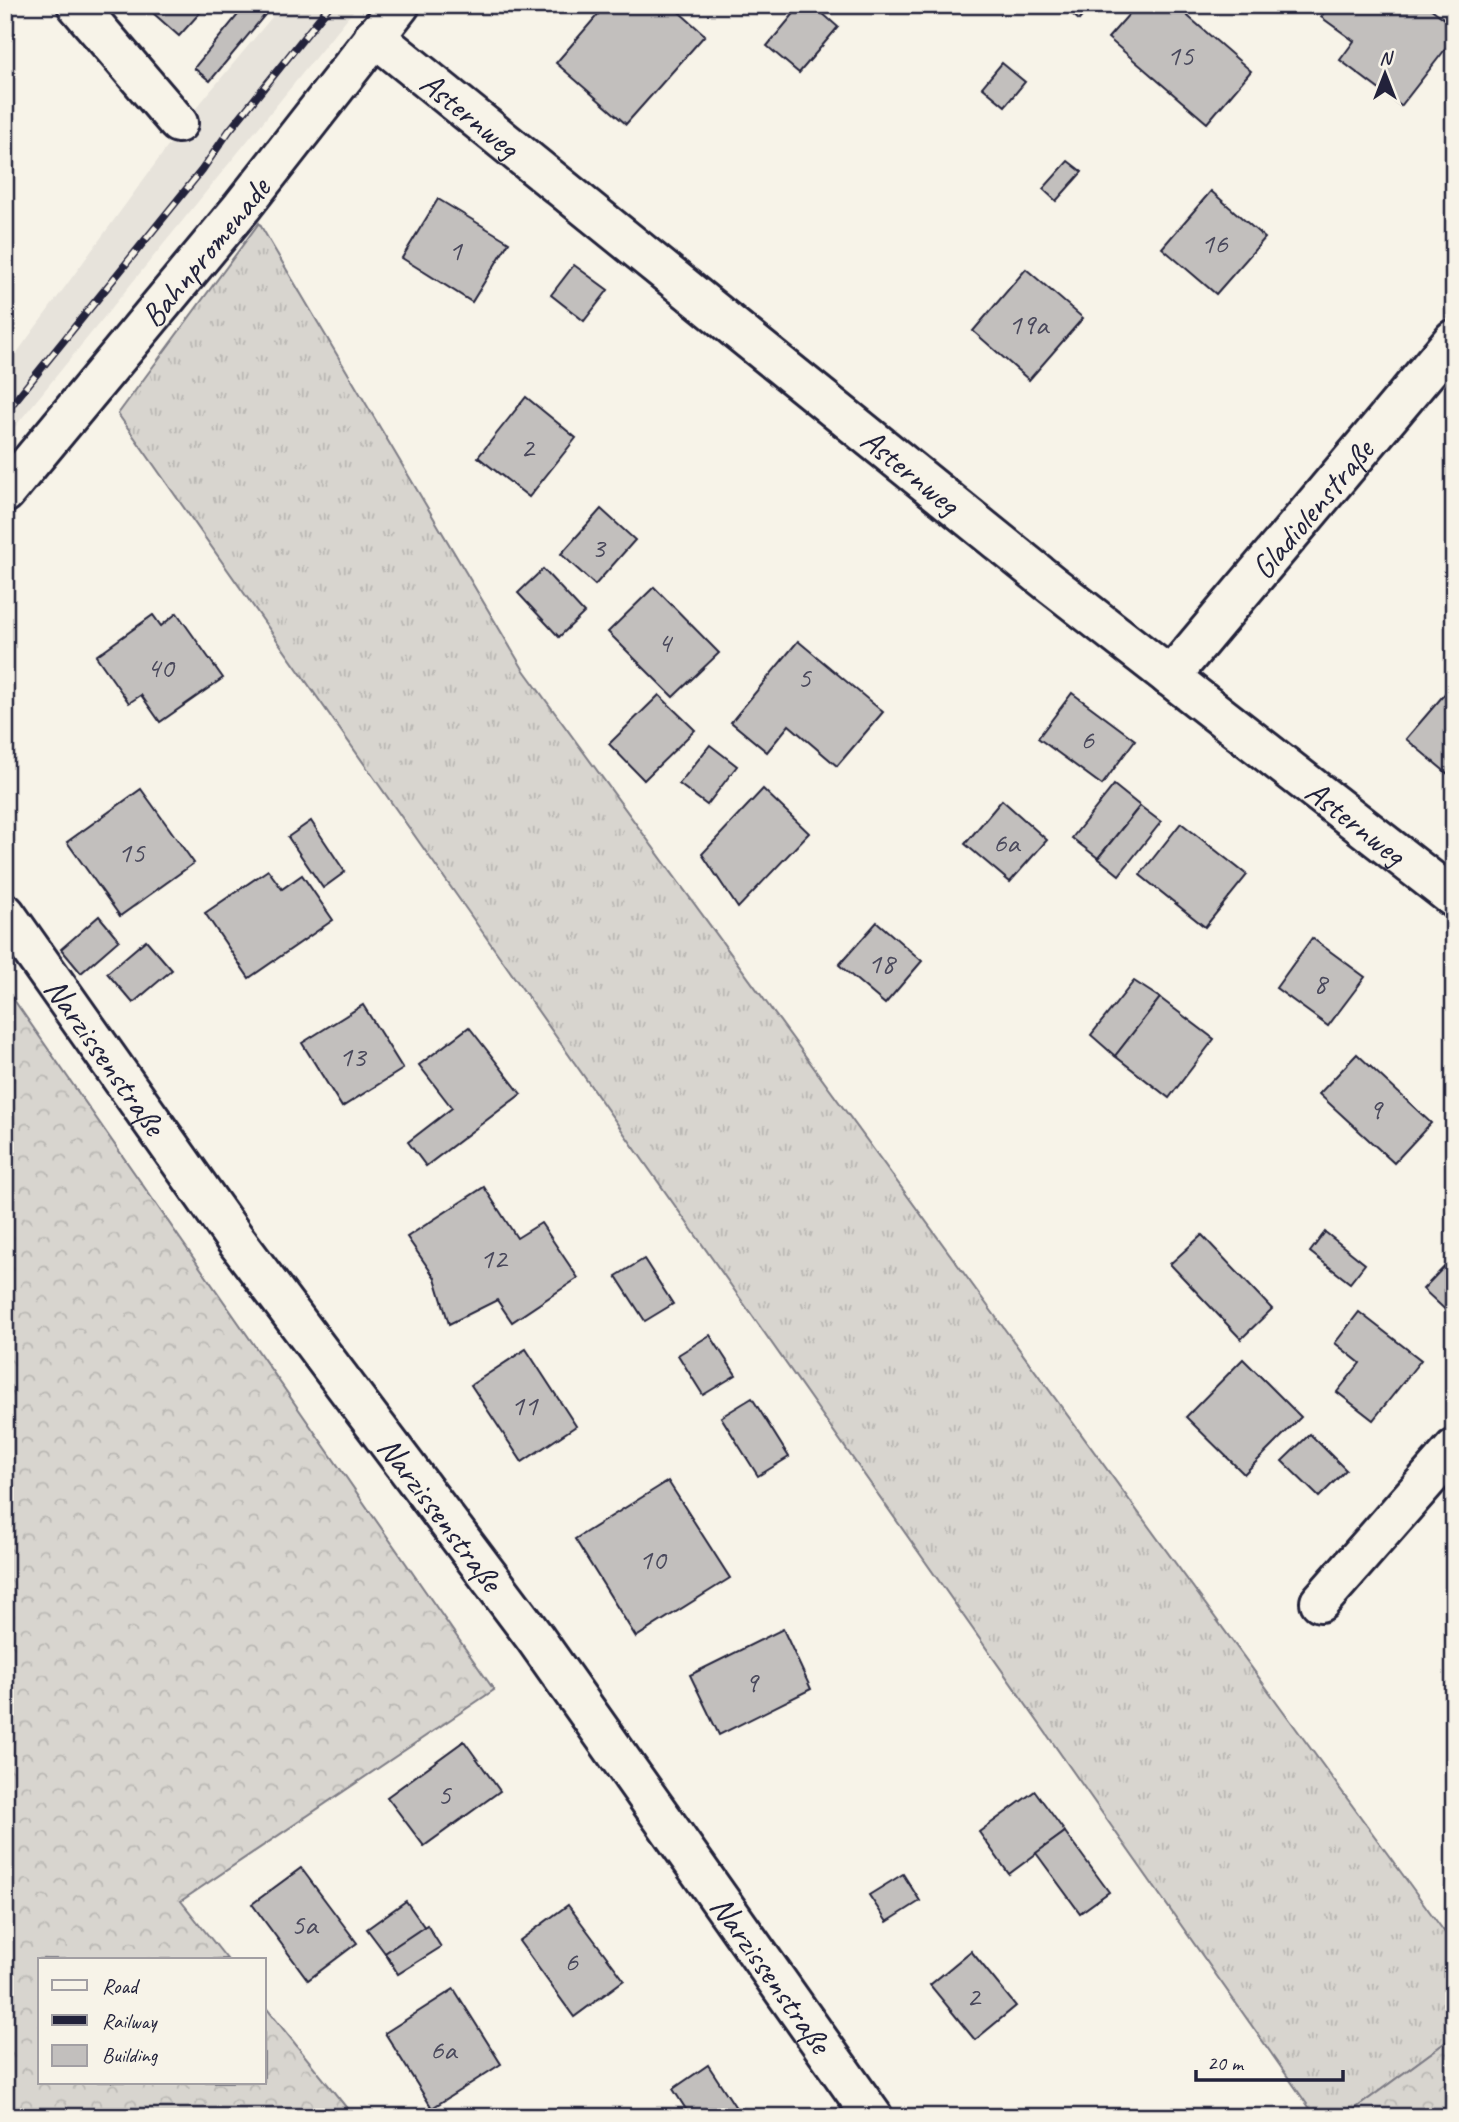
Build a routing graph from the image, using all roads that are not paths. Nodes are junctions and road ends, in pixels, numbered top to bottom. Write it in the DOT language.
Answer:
graph roads {
  1 [pos="77,5"];
  2 [pos="400,5"];
  3 [pos="374,36"];
  4 [pos="178,123"];
  5 [pos="1454,339"];
  6 [pos="5,493"];
  7 [pos="1170,677"];
  8 [pos="1454,898"];
  9 [pos="5,913"];
  10 [pos="1454,1449"];
  11 [pos="1320,1602"];
  12 [pos="873,2117"];
  1 -- 4 [label="street"];
  2 -- 3 [label="street, Bahnpromenade"];
  3 -- 6 [label="street, Bahnpromenade"];
  3 -- 7 [label="street, Asternweg"];
  5 -- 7 [label="street, Gladiolenstraße"];
  7 -- 8 [label="street, Asternweg"];
  9 -- 12 [label="street, Narzissenstraße"];
  10 -- 11 [label="street"];
}
